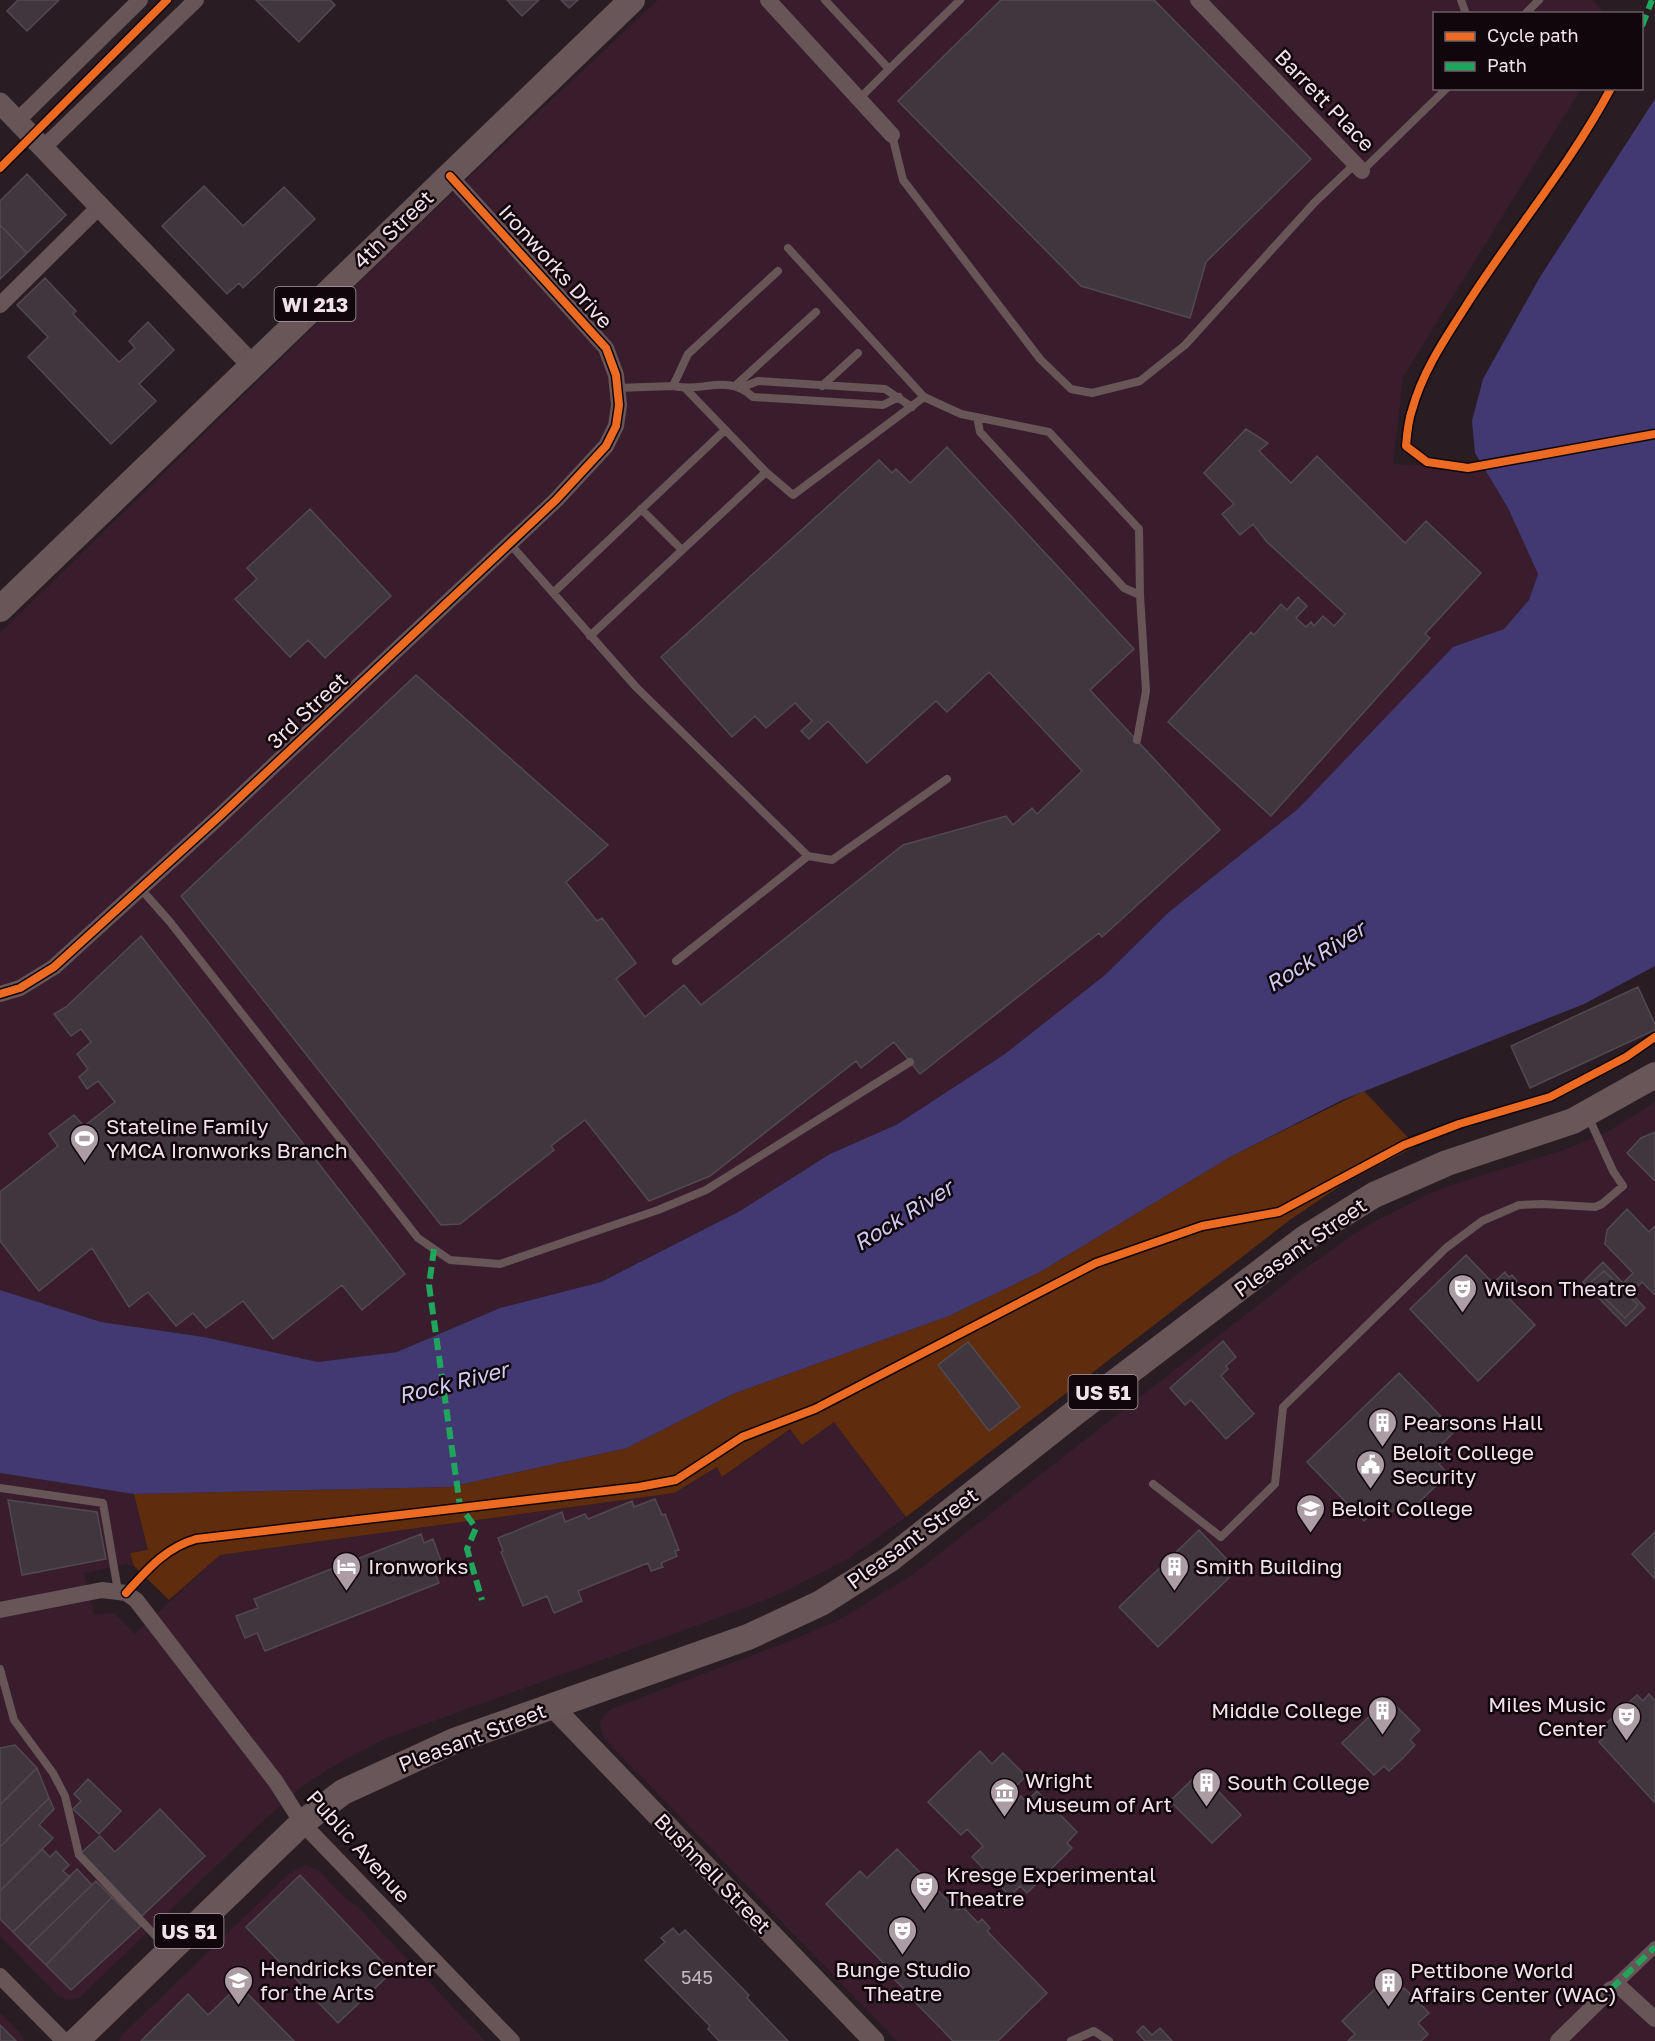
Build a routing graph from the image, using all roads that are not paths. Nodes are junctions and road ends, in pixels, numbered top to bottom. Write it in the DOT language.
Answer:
graph roads {
  1 [pos="140,0"];
  2 [pos="196,0"];
  3 [pos="632,0"];
  4 [pos="768,0"];
  5 [pos="825,0"];
  6 [pos="960,0"];
  7 [pos="1198,0"];
  8 [pos="1539,0"];
  9 [pos="1527,12"];
  10 [pos="889,69"];
  11 [pos="1445,90"];
  12 [pos="859,99"];
  13 [pos="0,103"];
  14 [pos="17,121"];
  15 [pos="892,135"];
  16 [pos="44,147"];
  17 [pos="1358,167"];
  18 [pos="450,176"];
  19 [pos="101,206"];
  20 [pos="788,248"];
  21 [pos="778,271"];
  22 [pos="0,305"];
  23 [pos="816,312"];
  24 [pos="858,353"];
  25 [pos="252,366"];
  26 [pos="786,384"];
  27 [pos="673,386"];
  28 [pos="822,386"];
  29 [pos="739,387"];
  30 [pos="617,388"];
  31 [pos="686,389"];
  32 [pos="898,397"];
  33 [pos="924,397"];
  34 [pos="786,398"];
  35 [pos="912,407"];
  36 [pos="977,417"];
  37 [pos="616,426"];
  38 [pos="725,430"];
  39 [pos="766,472"];
  40 [pos="641,508"];
  41 [pos="510,544"];
  42 [pos="682,550"];
  43 [pos="553,593"];
  44 [pos="1140,594"];
  45 [pos="0,609"];
  46 [pos="590,636"];
  47 [pos="1137,740"];
  48 [pos="947,779"];
  49 [pos="808,856"];
  50 [pos="140,888"];
  51 [pos="676,961"];
  52 [pos="0,994"];
  53 [pos="910,1062"];
  54 [pos="1655,1075"];
  55 [pos="1587,1113"];
  56 [pos="1153,1484"];
  57 [pos="0,1488"];
  58 [pos="117,1591"];
  59 [pos="0,1610"];
  60 [pos="0,1668"];
  61 [pos="552,1706"];
  62 [pos="302,1823"];
  63 [pos="1655,1947"];
  64 [pos="170,1950"];
  65 [pos="0,1976"];
  66 [pos="1611,1989"];
  67 [pos="1655,2019"];
  68 [pos="63,2041"];
  69 [pos="76,2041"];
  70 [pos="512,2041"];
  71 [pos="874,2041"];
  72 [pos="1071,2041"];
  73 [pos="1109,2041"];
  74 [pos="1558,2041"];
  1 -- 14 [label="street"];
  2 -- 16 [label="street"];
  3 -- 18 [label="main road, 4th Street / WI 213"];
  4 -- 12 [label="street"];
  5 -- 10 [label="lane"];
  6 -- 10 [label="lane"];
  7 -- 17 [label="street, Barrett Place"];
  8 -- 9 [label="lane"];
  10 -- 12 [label="lane"];
  11 -- 17 [label="lane, Barrett Place"];
  12 -- 15 [label="street"];
  13 -- 14 [label="street"];
  14 -- 16 [label="street"];
  15 -- 17 [label="lane"];
  16 -- 19 [label="street"];
  18 -- 25 [label="main road, 4th Street / WI 213"];
  18 -- 30 [label="street, Ironworks Drive"];
  19 -- 22 [label="street"];
  19 -- 25 [label="street"];
  20 -- 33 [label="lane"];
  21 -- 27 [label="lane"];
  23 -- 29 [label="lane"];
  24 -- 28 [label="lane"];
  25 -- 45 [label="main road, 4th Street / WI 213"];
  26 -- 28 [label="lane"];
  26 -- 29 [label="lane"];
  26 -- 34 [label="lane"];
  27 -- 30 [label="lane"];
  27 -- 31 [label="lane"];
  28 -- 32 [label="lane"];
  29 -- 31 [label="lane"];
  29 -- 34 [label="lane"];
  30 -- 37 [label="street, Ironworks Drive"];
  31 -- 38 [label="lane"];
  32 -- 34 [label="lane"];
  32 -- 35 [label="lane"];
  33 -- 35 [label="lane"];
  33 -- 36 [label="lane"];
  35 -- 39 [label="lane"];
  36 -- 44 [label="lane"];
  36 -- 44 [label="lane"];
  37 -- 41 [label="street, 3rd Street"];
  38 -- 39 [label="lane"];
  38 -- 40 [label="lane"];
  39 -- 42 [label="lane"];
  40 -- 42 [label="lane"];
  40 -- 43 [label="lane"];
  41 -- 43 [label="lane"];
  41 -- 50 [label="street, 3rd Street"];
  42 -- 46 [label="lane"];
  43 -- 46 [label="lane"];
  44 -- 47 [label="lane"];
  46 -- 49 [label="lane"];
  48 -- 49 [label="lane"];
  49 -- 51 [label="lane"];
  50 -- 52 [label="street, 3rd Street"];
  50 -- 53 [label="lane"];
  54 -- 55 [label="main road, Pleasant Street / US 51"];
  55 -- 56 [label="lane"];
  55 -- 61 [label="main road, Pleasant Street / US 51"];
  57 -- 58 [label="lane"];
  58 -- 59 [label="street"];
  58 -- 62 [label="street, Public Avenue"];
  60 -- 64 [label="lane"];
  61 -- 62 [label="main road, Pleasant Street / US 51"];
  61 -- 71 [label="street, Bushnell Street"];
  62 -- 64 [label="main road, Pleasant Street / US 51"];
  62 -- 70 [label="street, Public Avenue"];
  63 -- 66 [label="street"];
  64 -- 69 [label="main road, Pleasant Street / US 51"];
  65 -- 68 [label="street"];
  66 -- 67 [label="street"];
  66 -- 74 [label="street"];
  72 -- 73 [label="lane"];
}
